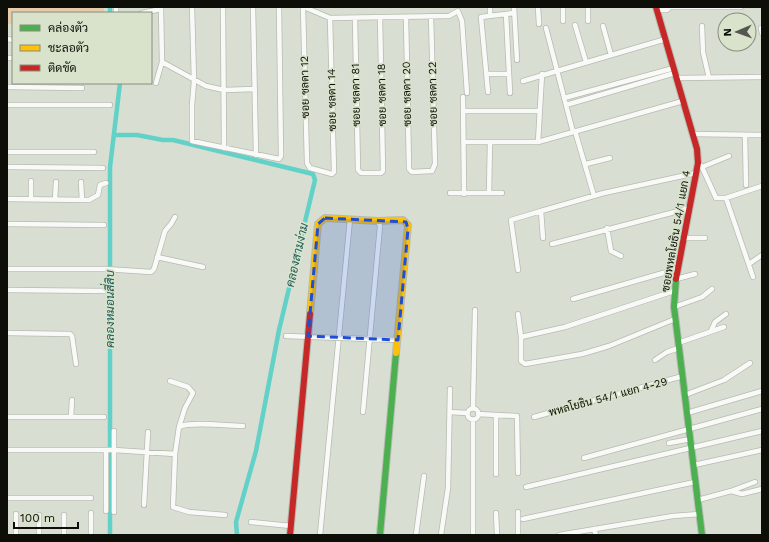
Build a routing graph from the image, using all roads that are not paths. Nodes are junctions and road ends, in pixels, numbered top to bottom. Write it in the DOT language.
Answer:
graph roads {
  1 [pos="192,7"];
  2 [pos="223,7"];
  3 [pos="253,7"];
  4 [pos="279,7"];
  5 [pos="304,7"];
  6 [pos="490,7"];
  7 [pos="514,7"];
  8 [pos="538,7"];
  9 [pos="563,7"];
  10 [pos="588,7"];
  11 [pos="670,7"];
  12 [pos="692,7"];
  13 [pos="701,7"];
  14 [pos="741,7"];
  15 [pos="161,8"];
  16 [pos="458,9"];
  17 [pos="657,9"];
  18 [pos="146,12"];
  19 [pos="514,13"];
  20 [pos="506,14"];
  21 [pos="490,15"];
  22 [pos="431,16"];
  23 [pos="380,17"];
  24 [pos="406,17"];
  25 [pos="330,18"];
  26 [pos="355,18"];
  27 [pos="563,21"];
  28 [pos="588,21"];
  29 [pos="539,24"];
  30 [pos="575,26"];
  31 [pos="603,26"];
  32 [pos="702,26"];
  33 [pos="546,28"];
  34 [pos="666,39"];
  35 [pos="612,55"];
  36 [pos="517,60"];
  37 [pos="162,62"];
  38 [pos="586,62"];
  39 [pos="556,70"];
  40 [pos="662,71"];
  41 [pos="675,73"];
  42 [pos="486,74"];
  43 [pos="509,74"];
  44 [pos="542,74"];
  45 [pos="762,76"];
  46 [pos="663,77"];
  47 [pos="709,78"];
  48 [pos="194,81"];
  49 [pos="523,81"];
  50 [pos="156,83"];
  51 [pos="617,84"];
  52 [pos="7,87"];
  53 [pos="82,88"];
  54 [pos="255,89"];
  55 [pos="224,90"];
  56 [pos="618,90"];
  57 [pos="488,92"];
  58 [pos="467,93"];
  59 [pos="510,93"];
  60 [pos="463,97"];
  61 [pos="564,98"];
  62 [pos="683,101"];
  63 [pos="7,104"];
  64 [pos="110,105"];
  65 [pos="566,105"];
  66 [pos="463,111"];
  67 [pos="540,111"];
  68 [pos="574,132"];
  69 [pos="692,134"];
  70 [pos="745,135"];
  71 [pos="762,135"];
  72 [pos="463,142"];
  73 [pos="490,142"];
  74 [pos="538,142"];
  75 [pos="224,148"];
  76 [pos="7,152"];
  77 [pos="94,152"];
  78 [pos="256,155"];
  79 [pos="729,156"];
  80 [pos="610,158"];
  81 [pos="586,164"];
  82 [pos="700,165"];
  83 [pos="7,167"];
  84 [pos="103,168"];
  85 [pos="359,172"];
  86 [pos="409,172"];
  87 [pos="325,173"];
  88 [pos="696,173"];
  89 [pos="31,182"];
  90 [pos="56,182"];
  91 [pos="81,182"];
  92 [pos="106,183"];
  93 [pos="746,185"];
  94 [pos="762,186"];
  95 [pos="450,193"];
  96 [pos="490,193"];
  97 [pos="502,193"];
  98 [pos="464,194"];
  99 [pos="594,196"];
  100 [pos="726,198"];
  101 [pos="7,199"];
  102 [pos="31,200"];
  103 [pos="56,200"];
  104 [pos="82,200"];
  105 [pos="690,208"];
  106 [pos="540,211"];
  107 [pos="175,217"];
  108 [pos="350,219"];
  109 [pos="378,221"];
  110 [pos="7,224"];
  111 [pos="104,225"];
  112 [pos="607,228"];
  113 [pos="544,238"];
  114 [pos="684,238"];
  115 [pos="705,238"];
  116 [pos="552,244"];
  117 [pos="762,255"];
  118 [pos="621,256"];
  119 [pos="157,257"];
  120 [pos="749,264"];
  121 [pos="203,267"];
  122 [pos="7,268"];
  123 [pos="678,268"];
  124 [pos="518,270"];
  125 [pos="695,274"];
  126 [pos="753,277"];
  127 [pos="676,279"];
  128 [pos="712,289"];
  129 [pos="7,290"];
  130 [pos="106,291"];
  131 [pos="674,291"];
  132 [pos="573,299"];
  133 [pos="674,307"];
  134 [pos="475,310"];
  135 [pos="518,314"];
  136 [pos="726,314"];
  137 [pos="676,319"];
  138 [pos="724,327"];
  139 [pos="711,331"];
  140 [pos="7,333"];
  141 [pos="286,336"];
  142 [pos="308,336"];
  143 [pos="339,337"];
  144 [pos="521,337"];
  145 [pos="371,338"];
  146 [pos="398,340"];
  147 [pos="678,346"];
  148 [pos="655,360"];
  149 [pos="750,363"];
  150 [pos="76,364"];
  151 [pos="683,376"];
  152 [pos="170,381"];
  153 [pos="450,389"];
  154 [pos="762,390"];
  155 [pos="685,395"];
  156 [pos="72,400"];
  157 [pos="473,408"];
  158 [pos="762,409"];
  159 [pos="363,412"];
  160 [pos="450,412"];
  161 [pos="467,413"];
  162 [pos="687,413"];
  163 [pos="478,414"];
  164 [pos="496,414"];
  165 [pos="7,417"];
  166 [pos="71,417"];
  167 [pos="104,417"];
  168 [pos="534,417"];
  169 [pos="473,420"];
  170 [pos="243,426"];
  171 [pos="178,427"];
  172 [pos="689,428"];
  173 [pos="114,431"];
  174 [pos="762,431"];
  175 [pos="148,432"];
  176 [pos="690,439"];
  177 [pos="669,443"];
  178 [pos="692,448"];
  179 [pos="7,450"];
  180 [pos="107,450"];
  181 [pos="114,450"];
  182 [pos="762,450"];
  183 [pos="148,452"];
  184 [pos="175,454"];
  185 [pos="584,458"];
  186 [pos="694,465"];
  187 [pos="518,473"];
  188 [pos="496,474"];
  189 [pos="424,476"];
  190 [pos="695,482"];
  191 [pos="755,482"];
  192 [pos="526,487"];
  193 [pos="762,489"];
  194 [pos="731,491"];
  195 [pos="7,498"];
  196 [pos="91,498"];
  197 [pos="698,500"];
  198 [pos="144,505"];
  199 [pos="106,511"];
  200 [pos="114,512"];
  201 [pos="518,512"];
  202 [pos="496,513"];
  203 [pos="16,514"];
  204 [pos="91,514"];
  205 [pos="700,514"];
  206 [pos="39,515"];
  207 [pos="64,515"];
  208 [pos="225,516"];
  209 [pos="523,518"];
  210 [pos="251,522"];
  211 [pos="291,526"];
  212 [pos="594,529"];
  213 [pos="571,534"];
  214 [pos="16,535"];
  215 [pos="39,535"];
  216 [pos="64,535"];
  217 [pos="91,535"];
  218 [pos="290,535"];
  219 [pos="320,535"];
  220 [pos="380,535"];
  221 [pos="416,535"];
  222 [pos="441,535"];
  223 [pos="473,535"];
  224 [pos="497,535"];
  225 [pos="518,535"];
  226 [pos="559,535"];
  227 [pos="596,535"];
  228 [pos="702,535"];
  1 -- 48 [label="street"];
  2 -- 55 [label="street"];
  3 -- 54 [label="street"];
  4 -- 78 [label="street"];
  5 -- 25 [label="street"];
  5 -- 87 [label="street, ซอย ชลดา 12"];
  6 -- 21 [label="street"];
  7 -- 19 [label="street"];
  8 -- 29 [label="street"];
  9 -- 27 [label="street"];
  10 -- 28 [label="street"];
  11 -- 12 [label="street"];
  11 -- 17 [label="street"];
  12 -- 13 [label="street"];
  13 -- 14 [label="street"];
  15 -- 18 [label="street"];
  15 -- 37 [label="street"];
  16 -- 22 [label="street"];
  16 -- 58 [label="street"];
  17 -- 34 [label="street, ซอยพหลโยธิน 54/1 แยก 4"];
  19 -- 20 [label="street"];
  19 -- 36 [label="street"];
  20 -- 21 [label="street"];
  20 -- 43 [label="street"];
  21 -- 42 [label="street"];
  22 -- 24 [label="street"];
  22 -- 86 [label="street, ซอย ชลดา 22"];
  23 -- 24 [label="street"];
  23 -- 26 [label="street"];
  23 -- 85 [label="street, ซอย ชลดา 18"];
  24 -- 86 [label="street, ซอย ชลดา 20"];
  25 -- 26 [label="street"];
  25 -- 87 [label="street, ซอย ชลดา 14"];
  26 -- 85 [label="street, ซอย ชลดา 81"];
  30 -- 38 [label="street"];
  31 -- 35 [label="street"];
  32 -- 47 [label="street"];
  33 -- 39 [label="street"];
  34 -- 35 [label="street"];
  34 -- 41 [label="street, ซอยพหลโยธิน 54/1 แยก 4"];
  35 -- 38 [label="street"];
  37 -- 48 [label="street"];
  37 -- 50 [label="street"];
  38 -- 39 [label="street"];
  39 -- 44 [label="street"];
  39 -- 61 [label="street"];
  40 -- 41 [label="street"];
  40 -- 46 [label="street"];
  40 -- 51 [label="street"];
  41 -- 46 [label="street"];
  41 -- 47 [label="street"];
  41 -- 62 [label="street, ซอยพหลโยธิน 54/1 แยก 4"];
  42 -- 43 [label="street"];
  42 -- 57 [label="street"];
  43 -- 59 [label="street"];
  44 -- 49 [label="street"];
  44 -- 67 [label="street"];
  45 -- 47 [label="street"];
  46 -- 56 [label="street"];
  48 -- 55 [label="street"];
  48 -- 75 [label="street"];
  51 -- 56 [label="street"];
  51 -- 61 [label="street"];
  52 -- 53 [label="street"];
  54 -- 55 [label="street"];
  54 -- 78 [label="street"];
  55 -- 75 [label="street"];
  56 -- 65 [label="street"];
  60 -- 66 [label="street"];
  61 -- 65 [label="street"];
  62 -- 68 [label="street"];
  62 -- 69 [label="street, ซอยพหลโยธิน 54/1 แยก 4"];
  63 -- 64 [label="street"];
  65 -- 68 [label="street"];
  66 -- 67 [label="street"];
  66 -- 72 [label="street"];
  67 -- 74 [label="street"];
  68 -- 74 [label="street"];
  68 -- 81 [label="street"];
  69 -- 70 [label="street"];
  69 -- 82 [label="street, ซอยพหลโยธิน 54/1 แยก 4"];
  70 -- 71 [label="street"];
  70 -- 93 [label="street"];
  72 -- 73 [label="street"];
  72 -- 98 [label="street"];
  73 -- 74 [label="street"];
  73 -- 96 [label="street"];
  75 -- 78 [label="street"];
  76 -- 77 [label="street"];
  79 -- 82 [label="street"];
  80 -- 81 [label="street"];
  81 -- 99 [label="street"];
  82 -- 88 [label="street, ซอยพหลโยธิน 54/1 แยก 4"];
  82 -- 100 [label="street"];
  83 -- 84 [label="street"];
  88 -- 99 [label="street"];
  88 -- 105 [label="street, ซอยพหลโยธิน 54/1 แยก 4"];
  89 -- 102 [label="street"];
  90 -- 103 [label="street"];
  91 -- 104 [label="street"];
  92 -- 104 [label="street"];
  94 -- 100 [label="street"];
  95 -- 98 [label="street"];
  96 -- 97 [label="street"];
  96 -- 98 [label="street"];
  99 -- 106 [label="street"];
  100 -- 120 [label="street"];
  101 -- 102 [label="street"];
  102 -- 103 [label="street"];
  103 -- 104 [label="street"];
  105 -- 112 [label="street"];
  105 -- 114 [label="street, ซอยพหลโยธิน 54/1 แยก 4"];
  106 -- 113 [label="street"];
  106 -- 124 [label="street"];
  107 -- 119 [label="street"];
  108 -- 109 [label="street"];
  108 -- 142 [label="street"];
  108 -- 143 [label="street"];
  109 -- 145 [label="street"];
  109 -- 146 [label="street"];
  110 -- 111 [label="street"];
  112 -- 116 [label="street"];
  112 -- 118 [label="street"];
  114 -- 115 [label="street"];
  114 -- 123 [label="street, ซอยพหลโยธิน 54/1 แยก 4"];
  117 -- 120 [label="street"];
  119 -- 121 [label="street"];
  119 -- 122 [label="street"];
  120 -- 126 [label="street"];
  123 -- 127 [label="street, ซอยพหลโยธิน 54/1 แยก 4"];
  123 -- 132 [label="street"];
  125 -- 127 [label="street"];
  127 -- 131 [label="street, ซอยพหลโยธิน 54/1 แยก 4"];
  128 -- 133 [label="street"];
  129 -- 130 [label="street"];
  131 -- 133 [label="street, ซอยพหลโยธิน 54/1 แยก 4"];
  131 -- 144 [label="street"];
  133 -- 137 [label="street, ซอยพหลโยธิน 54/1 แยก 4"];
  134 -- 157 [label="street"];
  135 -- 144 [label="street"];
  136 -- 139 [label="street"];
  137 -- 144 [label="street"];
  137 -- 147 [label="street, ซอยพหลโยธิน 54/1 แยก 4"];
  138 -- 139 [label="street"];
  139 -- 147 [label="street"];
  140 -- 150 [label="street"];
  141 -- 142 [label="street"];
  142 -- 143 [label="street"];
  142 -- 211 [label="street"];
  143 -- 145 [label="street"];
  143 -- 219 [label="street"];
  145 -- 146 [label="street"];
  145 -- 159 [label="street"];
  146 -- 220 [label="street"];
  147 -- 148 [label="street"];
  147 -- 151 [label="street, ซอยพหลโยธิน 54/1 แยก 4"];
  149 -- 155 [label="street"];
  151 -- 155 [label="street, ซอยพหลโยธิน 54/1 แยก 4"];
  151 -- 168 [label="street, พหลโยธิน 54/1 แยก 4-29"];
  152 -- 171 [label="street"];
  153 -- 160 [label="street"];
  154 -- 162 [label="street"];
  155 -- 162 [label="street, ซอยพหลโยธิน 54/1 แยก 4"];
  156 -- 166 [label="street"];
  157 -- 161 [label="street"];
  157 -- 163 [label="street"];
  158 -- 172 [label="street"];
  160 -- 161 [label="street"];
  160 -- 222 [label="street"];
  161 -- 169 [label="street"];
  162 -- 172 [label="street, ซอยพหลโยธิน 54/1 แยก 4"];
  163 -- 164 [label="street"];
  163 -- 169 [label="street"];
  164 -- 187 [label="street"];
  164 -- 188 [label="street"];
  165 -- 166 [label="street"];
  166 -- 167 [label="street"];
  169 -- 223 [label="street"];
  170 -- 171 [label="street"];
  171 -- 184 [label="street"];
  172 -- 176 [label="street, ซอยพหลโยธิน 54/1 แยก 4"];
  172 -- 185 [label="street"];
  173 -- 181 [label="street"];
  174 -- 178 [label="street"];
  175 -- 183 [label="street"];
  176 -- 177 [label="street"];
  176 -- 178 [label="street, ซอยพหลโยธิน 54/1 แยก 4"];
  178 -- 186 [label="street, ซอยพหลโยธิน 54/1 แยก 4"];
  178 -- 192 [label="street"];
  179 -- 180 [label="street"];
  180 -- 181 [label="street"];
  180 -- 199 [label="street"];
  181 -- 183 [label="street"];
  181 -- 200 [label="street"];
  182 -- 186 [label="street"];
  183 -- 184 [label="street"];
  183 -- 198 [label="street"];
  184 -- 208 [label="street"];
  186 -- 190 [label="street, ซอยพหลโยธิน 54/1 แยก 4"];
  189 -- 221 [label="street"];
  190 -- 197 [label="street, ซอยพหลโยธิน 54/1 แยก 4"];
  190 -- 209 [label="street"];
  191 -- 194 [label="street"];
  193 -- 194 [label="street"];
  194 -- 197 [label="street"];
  195 -- 196 [label="street"];
  197 -- 205 [label="street, ซอยพหลโยธิน 54/1 แยก 4"];
  201 -- 225 [label="street"];
  202 -- 224 [label="street"];
  203 -- 214 [label="street"];
  204 -- 217 [label="street"];
  205 -- 212 [label="street"];
  205 -- 228 [label="street, ซอยพหลโยธิน 54/1 แยก 4"];
  206 -- 215 [label="street"];
  207 -- 216 [label="street"];
  210 -- 211 [label="street"];
  211 -- 218 [label="street"];
  212 -- 213 [label="street"];
  212 -- 227 [label="street"];
  213 -- 226 [label="street"];
}
